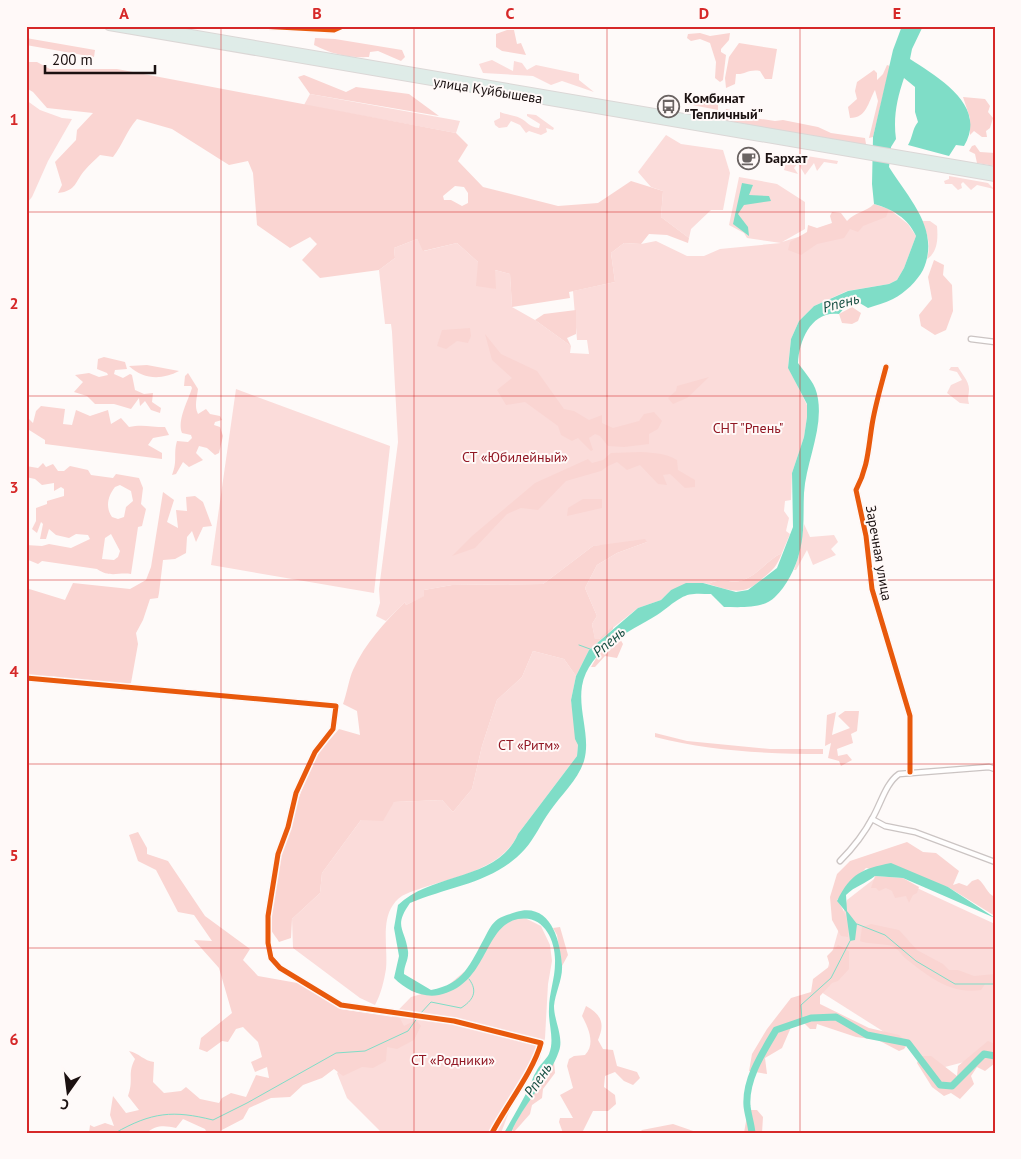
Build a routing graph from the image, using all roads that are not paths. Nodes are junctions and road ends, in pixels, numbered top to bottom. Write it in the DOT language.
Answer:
graph roads {
  1 [pos="109,26"];
  2 [pos="144,26"];
  3 [pos="259,26"];
  4 [pos="343,26"];
  5 [pos="867,153"];
  6 [pos="897,158"];
  7 [pos="995,171"];
  8 [pos="995,177"];
  9 [pos="971,339"];
  10 [pos="995,342"];
  11 [pos="886,368"];
  12 [pos="26,678"];
  13 [pos="995,770"];
  14 [pos="910,772"];
  15 [pos="872,819"];
  16 [pos="840,861"];
  17 [pos="995,862"];
  18 [pos="492,1133"];
  1 -- 5 [label="highway, улица Куйбышева"];
  2 -- 5 [label="highway, улица Куйбышева"];
  3 -- 4 [label="street"];
  5 -- 6 [label="highway"];
  6 -- 7 [label="highway"];
  6 -- 8 [label="highway"];
  9 -- 10 [label="street"];
  11 -- 14 [label="street, Заречная улица"];
  12 -- 18 [label="street"];
  13 -- 14 [label="street"];
  14 -- 15 [label="street"];
  15 -- 16 [label="street"];
  15 -- 17 [label="street"];
}
